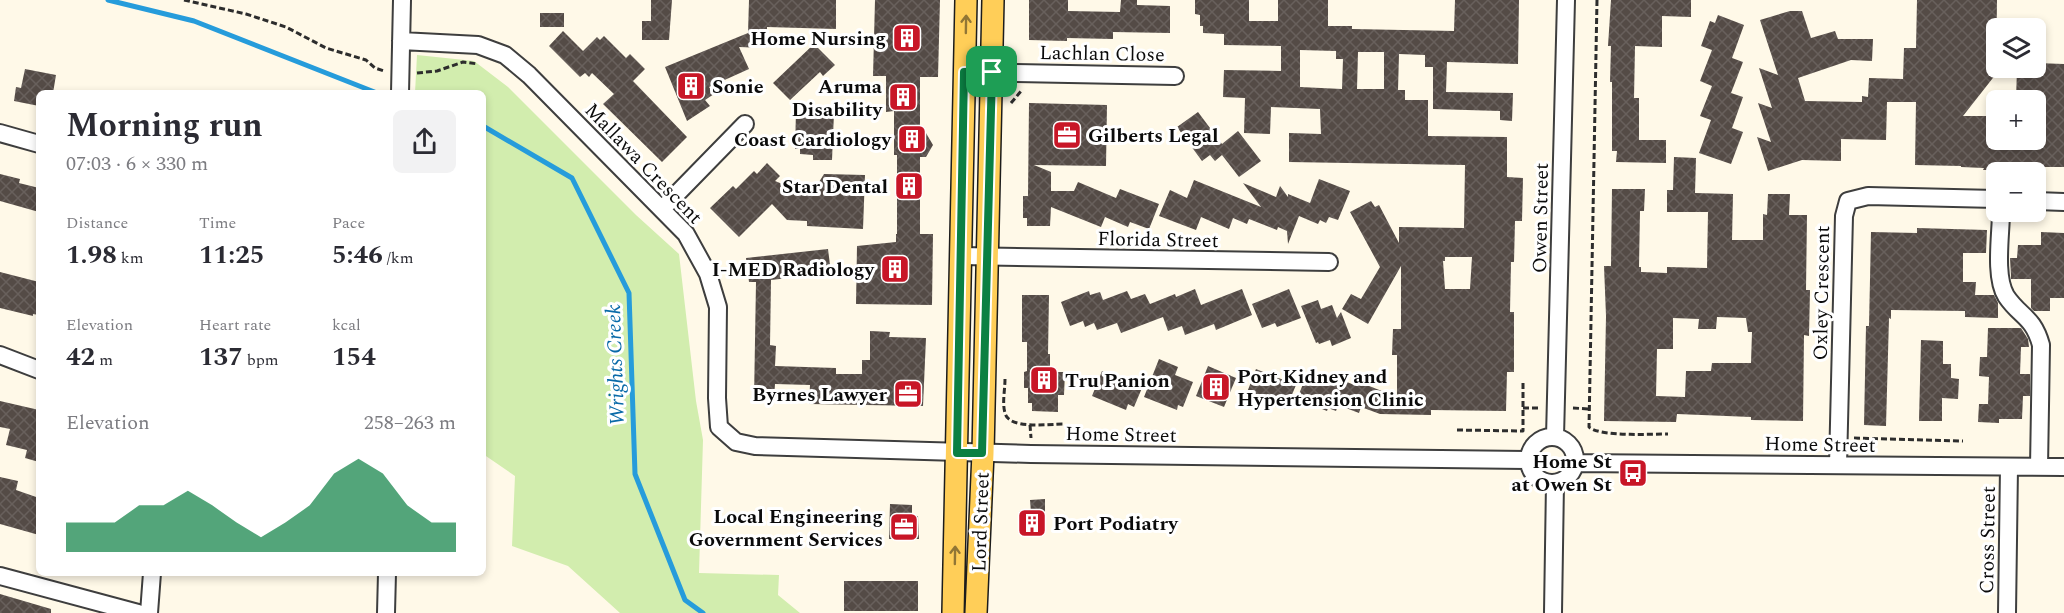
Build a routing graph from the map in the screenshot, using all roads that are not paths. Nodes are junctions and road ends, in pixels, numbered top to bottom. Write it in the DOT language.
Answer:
graph roads {
  1 [pos="402,0"];
  2 [pos="966,0"];
  3 [pos="993,0"];
  4 [pos="1566,0"];
  5 [pos="401,41"];
  6 [pos="964,72"];
  7 [pos="992,72"];
  8 [pos="1175,76"];
  9 [pos="400,90"];
  10 [pos="746,124"];
  11 [pos="0,133"];
  12 [pos="36,143"];
  13 [pos="1986,200"];
  14 [pos="2046,201"];
  15 [pos="2064,202"];
  16 [pos="662,209"];
  17 [pos="2001,222"];
  18 [pos="960,256"];
  19 [pos="987,257"];
  20 [pos="1329,262"];
  21 [pos="0,355"];
  22 [pos="36,369"];
  23 [pos="719,427"];
  24 [pos="1555,437"];
  25 [pos="957,453"];
  26 [pos="982,453"];
  27 [pos="1528,460"];
  28 [pos="1575,463"];
  29 [pos="1838,465"];
  30 [pos="2009,467"];
  31 [pos="2039,467"];
  32 [pos="2064,467"];
  33 [pos="1555,483"];
  34 [pos="0,576"];
  35 [pos="152,576"];
  36 [pos="387,576"];
  37 [pos="138,613"];
  38 [pos="149,613"];
  39 [pos="386,613"];
  40 [pos="953,613"];
  41 [pos="976,613"];
  42 [pos="1553,613"];
  43 [pos="2007,613"];
  1 -- 5 [label="street"];
  6 -- 2 [label="main road, Lord Street, one-way"];
  3 -- 7 [label="main road, Lord Street"];
  4 -- 24 [label="street, Owen Street"];
  5 -- 9 [label="street"];
  5 -- 16 [label="street, Mallawa Crescent"];
  6 -- 7 [label="street, Lachlan Close"];
  6 -- 18 [label="main road, Lord Street"];
  7 -- 8 [label="street, Lachlan Close"];
  7 -- 19 [label="main road, Lord Street"];
  10 -- 16 [label="street"];
  11 -- 12 [label="street"];
  13 -- 29 [label="street, Oxley Crescent"];
  14 -- 15 [label="street"];
  16 -- 23 [label="street, Mallawa Crescent"];
  17 -- 31 [label="street"];
  18 -- 19 [label="street, Florida Street"];
  18 -- 25 [label="main road, Lord Street"];
  19 -- 20 [label="street, Florida Street"];
  19 -- 26 [label="main road, Lord Street"];
  21 -- 22 [label="street"];
  23 -- 25 [label="street, Home Street"];
  24 -- 27 [label="street"];
  24 -- 28 [label="street"];
  25 -- 26 [label="street, Home Street"];
  40 -- 25 [label="main road, Lord Street, one-way"];
  26 -- 27 [label="street, Home Street"];
  26 -- 41 [label="main road, Lord Street"];
  27 -- 33 [label="street"];
  28 -- 29 [label="street, Home Street"];
  28 -- 33 [label="street"];
  29 -- 30 [label="street, Home Street"];
  30 -- 31 [label="street, Home Street"];
  30 -- 43 [label="street, Cross Street"];
  31 -- 32 [label="street, Home Street"];
  33 -- 42 [label="street"];
  34 -- 37 [label="street"];
  35 -- 38 [label="street"];
  36 -- 39 [label="street"];
}
